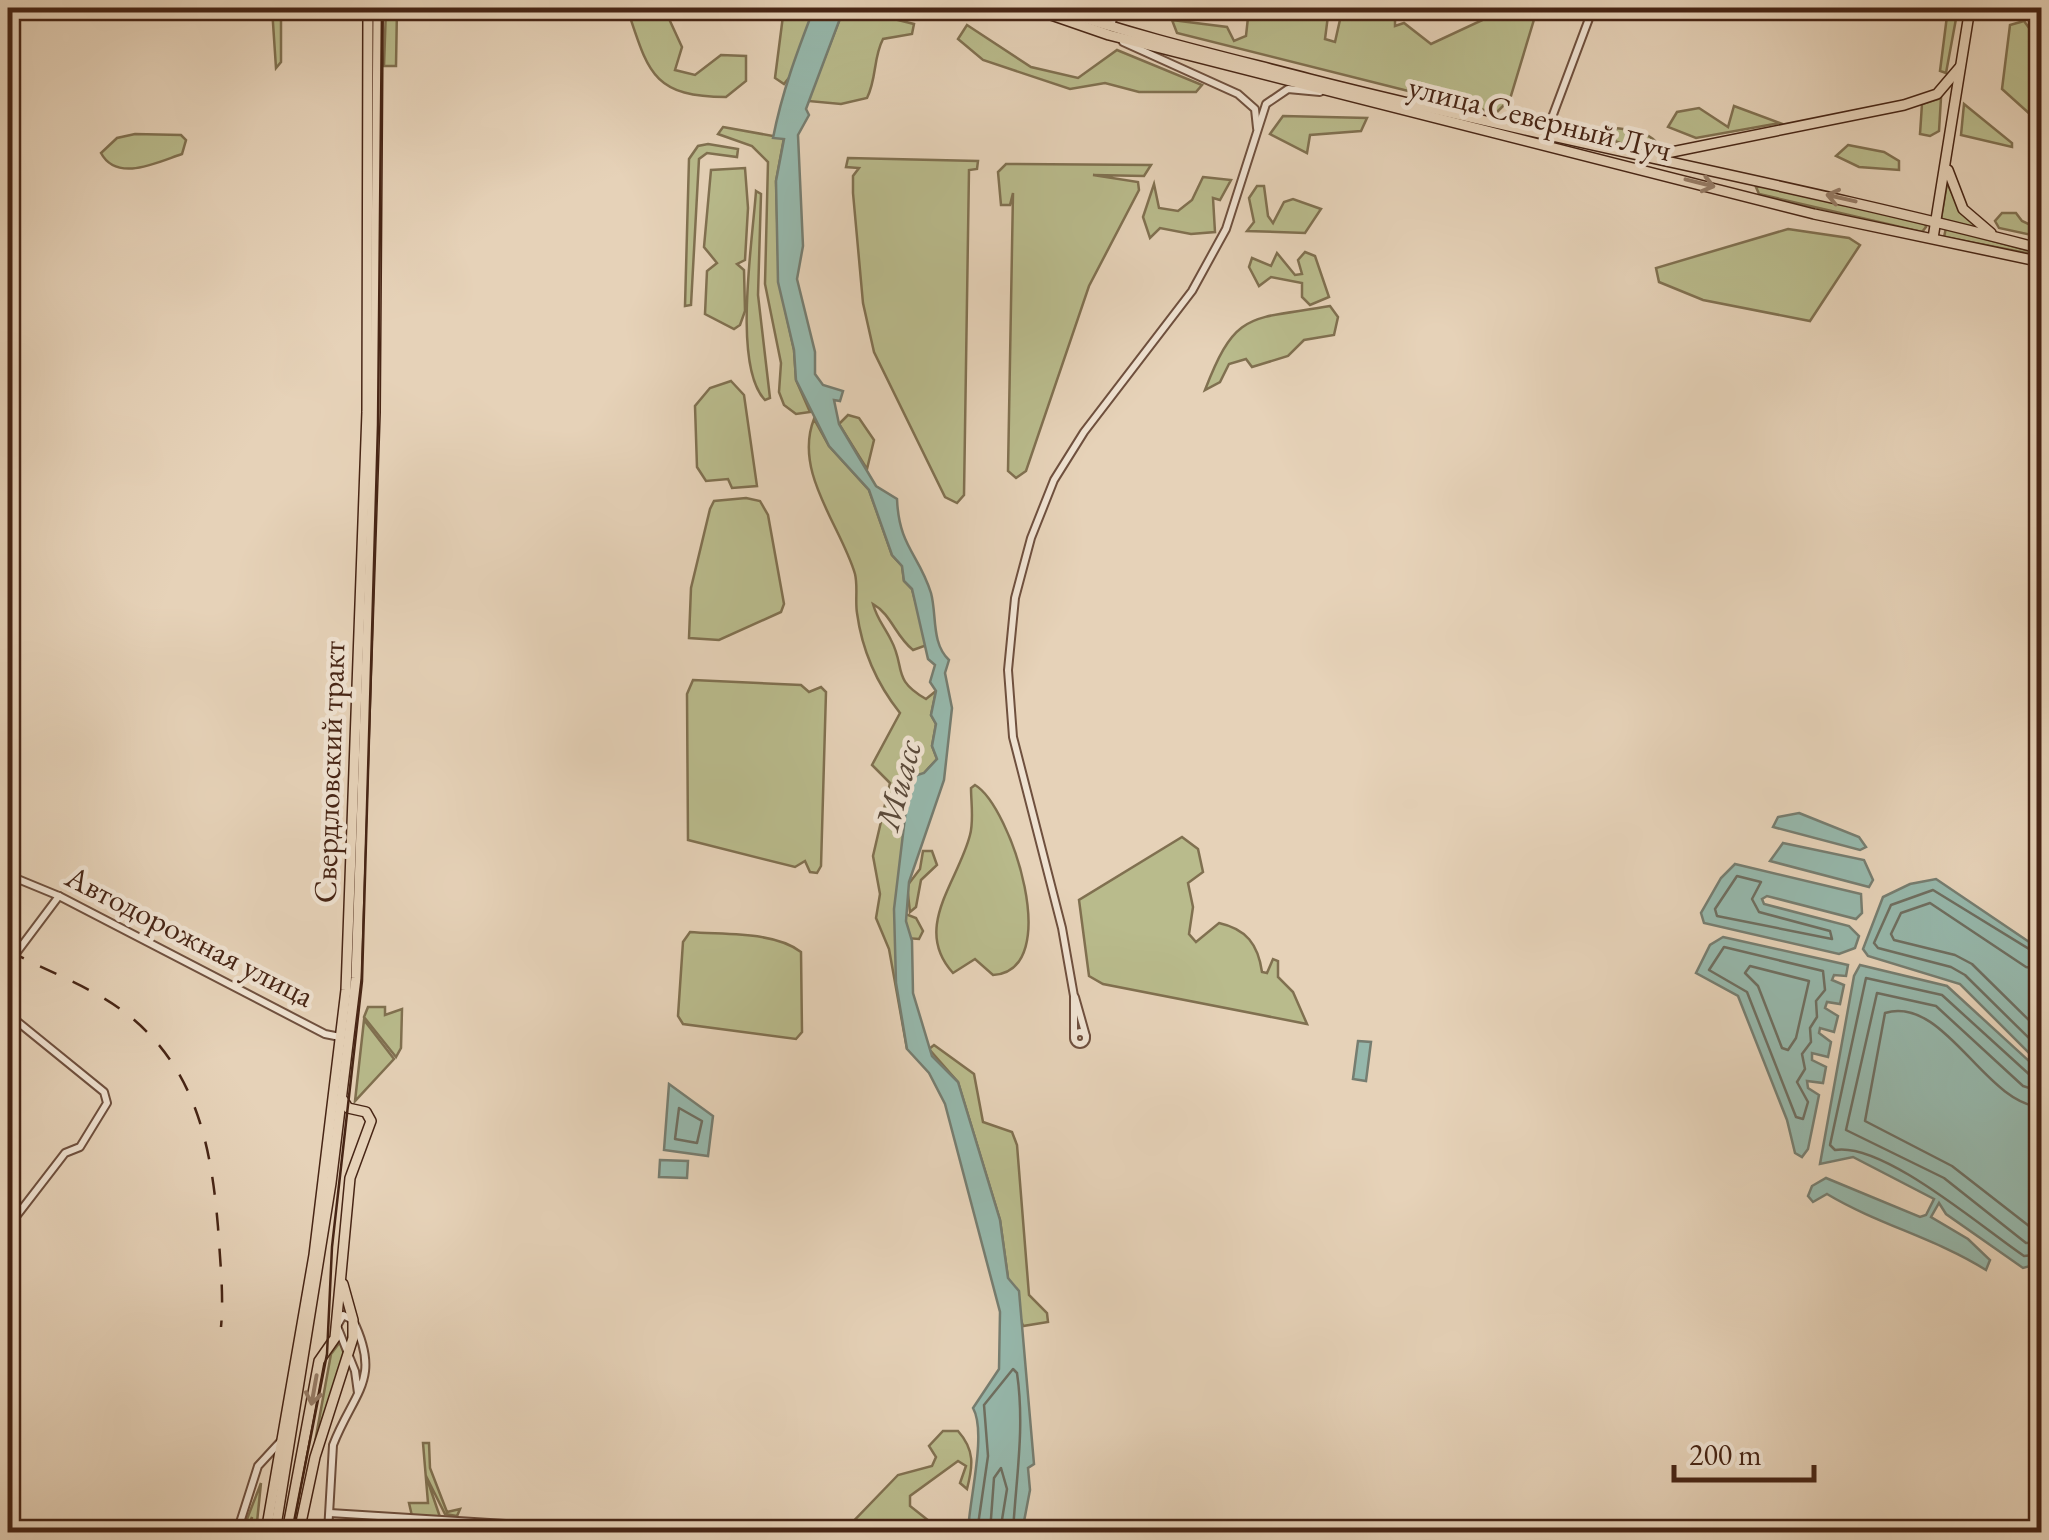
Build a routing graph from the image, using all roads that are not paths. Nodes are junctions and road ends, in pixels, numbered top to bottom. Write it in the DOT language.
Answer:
graph roads {
  1 [pos="368,8"];
  2 [pos="378,8"];
  3 [pos="1031,8"];
  4 [pos="1055,8"];
  5 [pos="1116,8"];
  6 [pos="1593,8"];
  7 [pos="1970,8"];
  8 [pos="1110,30"];
  9 [pos="1960,67"];
  10 [pos="1336,93"];
  11 [pos="1257,130"];
  12 [pos="1544,137"];
  13 [pos="1639,158"];
  14 [pos="1947,158"];
  15 [pos="1757,181"];
  16 [pos="1752,196"];
  17 [pos="1936,222"];
  18 [pos="1933,238"];
  19 [pos="2002,239"];
  20 [pos="2042,249"];
  21 [pos="2041,262"];
  22 [pos="8,876"];
  23 [pos="59,896"];
  24 [pos="8,964"];
  25 [pos="1074,996"];
  26 [pos="8,1014"];
  27 [pos="345,1038"];
  28 [pos="343,1100"];
  29 [pos="350,1109"];
  30 [pos="340,1122"];
  31 [pos="8,1227"];
  32 [pos="341,1263"];
  33 [pos="353,1320"];
  34 [pos="337,1326"];
  35 [pos="350,1357"];
  36 [pos="368,1360"];
  37 [pos="358,1393"];
  38 [pos="330,1408"];
  39 [pos="350,1410"];
  40 [pos="282,1440"];
  41 [pos="330,1513"];
  42 [pos="237,1532"];
  43 [pos="266,1532"];
  44 [pos="275,1532"];
  45 [pos="287,1532"];
  46 [pos="299,1532"];
  47 [pos="328,1532"];
  48 [pos="636,1532"];
  1 -- 27 [label="main road, Свердловский тракт"];
  2 -- 27 [label="main road, Свердловский тракт"];
  3 -- 8 [label="main road, улица Северный Луч"];
  4 -- 8 [label="main road, улица Северный Луч"];
  5 -- 8 [label="street"];
  6 -- 12 [label="street"];
  7 -- 9 [label="main road"];
  8 -- 10 [label="main road, улица Северный Луч"];
  8 -- 11 [label="street"];
  8 -- 12 [label="main road, улица Северный Луч"];
  9 -- 13 [label="main road"];
  9 -- 14 [label="main road"];
  10 -- 11 [label="street"];
  10 -- 16 [label="main road, улица Северный Луч, one-way"];
  11 -- 25 [label="street"];
  12 -- 13 [label="main road, улица Северный Луч"];
  13 -- 15 [label="main road, улица Северный Луч"];
  14 -- 17 [label="main road"];
  14 -- 19 [label="main road"];
  15 -- 16 [label="main road"];
  17 -- 15 [label="main road, улица Северный Луч, one-way"];
  16 -- 18 [label="main road, улица Северный Луч"];
  17 -- 18 [label="main road"];
  17 -- 19 [label="main road, улица Северный Луч"];
  18 -- 21 [label="main road, улица Северный Луч"];
  19 -- 20 [label="main road, улица Северный Луч"];
  22 -- 23 [label="street, Автодорожная улица"];
  23 -- 24 [label="street"];
  23 -- 27 [label="street, Автодорожная улица"];
  25 -- 25 [label="street"];
  26 -- 31 [label="street"];
  27 -- 28 [label="main road, Свердловский тракт"];
  27 -- 40 [label="main road, Свердловский тракт"];
  28 -- 29 [label="main road"];
  28 -- 30 [label="main road, Свердловский тракт"];
  29 -- 30 [label="main road"];
  29 -- 32 [label="main road"];
  30 -- 44 [label="main road, Свердловский тракт"];
  32 -- 33 [label="main road"];
  32 -- 34 [label="main road"];
  33 -- 34 [label="street"];
  33 -- 35 [label="main road"];
  33 -- 36 [label="street"];
  34 -- 35 [label="street"];
  34 -- 45 [label="main road, one-way"];
  35 -- 36 [label="street"];
  35 -- 37 [label="street"];
  35 -- 38 [label="main road"];
  36 -- 37 [label="street"];
  37 -- 39 [label="street"];
  38 -- 39 [label="street"];
  38 -- 46 [label="main road"];
  39 -- 41 [label="street"];
  40 -- 42 [label="street"];
  40 -- 43 [label="main road, Свердловский тракт"];
  41 -- 47 [label="street"];
  41 -- 48 [label="street"];
}
